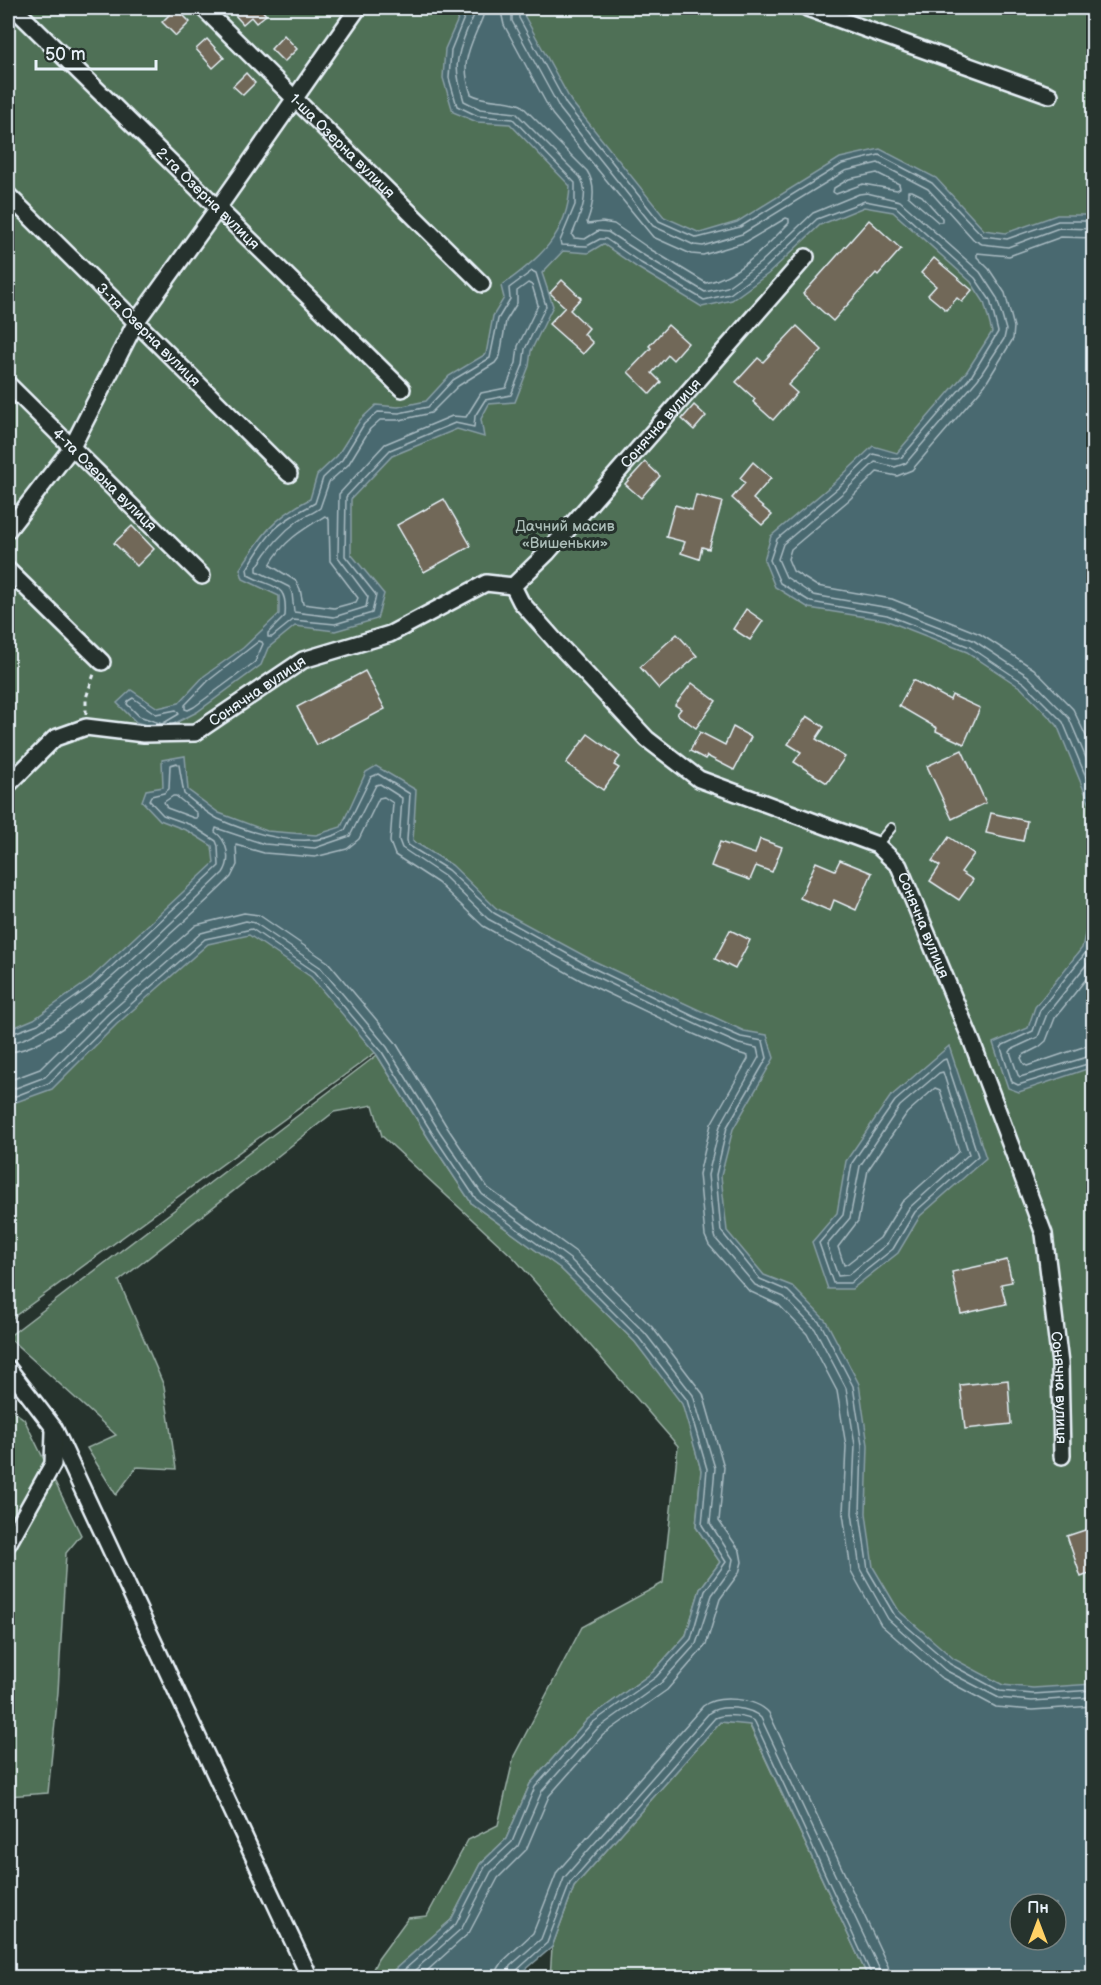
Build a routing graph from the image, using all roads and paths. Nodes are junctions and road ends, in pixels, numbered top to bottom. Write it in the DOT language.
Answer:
graph roads {
  1 [pos="14,8"];
  2 [pos="203,8"];
  3 [pos="358,8"];
  4 [pos="807,8"];
  5 [pos="1050,95"];
  6 [pos="295,99"];
  7 [pos="8,195"];
  8 [pos="218,208"];
  9 [pos="806,257"];
  10 [pos="482,284"];
  11 [pos="136,322"];
  12 [pos="8,384"];
  13 [pos="402,389"];
  14 [pos="72,447"];
  15 [pos="289,474"];
  16 [pos="8,530"];
  17 [pos="8,570"];
  18 [pos="202,576"];
  19 [pos="513,586"];
  20 [pos="102,662"];
  21 [pos="86,727"];
  22 [pos="13,768"];
  23 [pos="8,785"];
  24 [pos="891,828"];
  25 [pos="878,845"];
  26 [pos="8,1368"];
  27 [pos="54,1428"];
  28 [pos="1062,1456"];
  29 [pos="8,1544"];
  30 [pos="310,1977"];
  1 -- 8 [label="street, 2-га Озерна вулиця"];
  2 -- 6 [label="street, 1-ша Озерна вулиця"];
  3 -- 6 [label="street"];
  4 -- 5 [label="street"];
  6 -- 8 [label="street"];
  6 -- 10 [label="street, 1-ша Озерна вулиця"];
  7 -- 11 [label="street, 3-тя Озерна вулиця"];
  8 -- 11 [label="street"];
  8 -- 13 [label="street, 2-га Озерна вулиця"];
  9 -- 19 [label="street, Сонячна вулиця"];
  11 -- 14 [label="street"];
  11 -- 15 [label="street, 3-тя Озерна вулиця"];
  12 -- 14 [label="street, 4-та Озерна вулиця"];
  14 -- 16 [label="street"];
  14 -- 18 [label="street, 4-та Озерна вулиця"];
  17 -- 20 [label="street"];
  19 -- 21 [label="street, Сонячна вулиця"];
  19 -- 25 [label="street, Сонячна вулиця"];
  20 -- 21 [label="path"];
  21 -- 22 [label="street, Сонячна вулиця"];
  22 -- 23 [label="street, Сонячна вулиця"];
  24 -- 25 [label="lane"];
  25 -- 28 [label="street, Сонячна вулиця"];
  26 -- 27 [label="street"];
  27 -- 29 [label="street"];
  27 -- 30 [label="street"];
}
